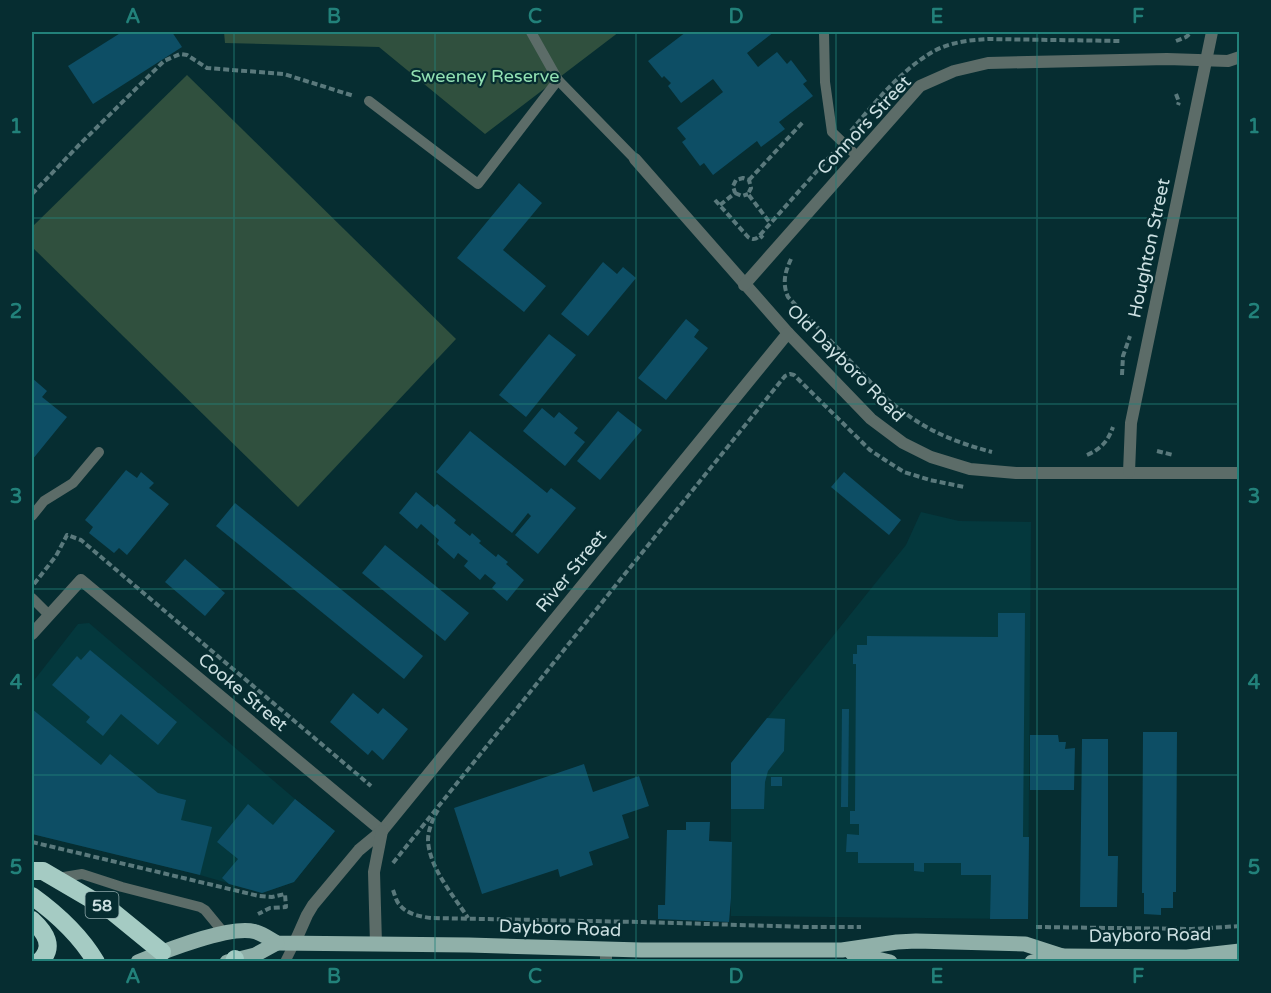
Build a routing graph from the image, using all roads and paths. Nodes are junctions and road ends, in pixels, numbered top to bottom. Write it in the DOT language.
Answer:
graph roads {
  1 [pos="531,32"];
  2 [pos="824,32"];
  3 [pos="1212,32"];
  4 [pos="1234,59"];
  5 [pos="1205,60"];
  6 [pos="1239,68"];
  7 [pos="558,80"];
  8 [pos="369,101"];
  9 [pos="803,122"];
  10 [pos="858,157"];
  11 [pos="635,159"];
  12 [pos="749,180"];
  13 [pos="735,193"];
  14 [pos="32,194"];
  15 [pos="748,194"];
  16 [pos="715,200"];
  17 [pos="720,205"];
  18 [pos="770,223"];
  19 [pos="777,249"];
  20 [pos="744,285"];
  21 [pos="788,333"];
  22 [pos="785,376"];
  23 [pos="1101,448"];
  24 [pos="99,452"];
  25 [pos="1002,453"];
  26 [pos="1078,455"];
  27 [pos="1129,472"];
  28 [pos="1239,473"];
  29 [pos="32,516"];
  30 [pos="32,587"];
  31 [pos="32,598"];
  32 [pos="49,615"];
  33 [pos="32,634"];
  34 [pos="372,786"];
  35 [pos="444,799"];
  36 [pos="382,831"];
  37 [pos="32,842"];
  38 [pos="390,870"];
  39 [pos="32,871"];
  40 [pos="57,878"];
  41 [pos="390,884"];
  42 [pos="32,896"];
  43 [pos="286,907"];
  44 [pos="469,919"];
  45 [pos="32,920"];
  46 [pos="1239,926"];
  47 [pos="861,927"];
  48 [pos="1028,927"];
  49 [pos="224,933"];
  50 [pos="295,942"];
  51 [pos="277,943"];
  52 [pos="376,944"];
  53 [pos="842,950"];
  54 [pos="1239,951"];
  55 [pos="162,952"];
  56 [pos="606,955"];
  57 [pos="1062,956"];
  58 [pos="1103,959"];
  59 [pos="232,961"];
  60 [pos="39,962"];
  61 [pos="96,962"];
  62 [pos="138,962"];
  63 [pos="285,962"];
  64 [pos="890,962"];
  65 [pos="1032,962"];
  1 -- 7 [label="lane"];
  2 -- 10 [label="lane"];
  3 -- 5 [label="street, Houghton Street"];
  4 -- 5 [label="street, Connors Street"];
  4 -- 6 [label="street, Connors Street"];
  5 -- 10 [label="street, Connors Street"];
  5 -- 27 [label="street, Houghton Street"];
  7 -- 8 [label="lane"];
  7 -- 11 [label="lane"];
  8 -- 14 [label="path"];
  9 -- 12 [label="path"];
  10 -- 19 [label="street, Connors Street"];
  11 -- 20 [label="street, Old Dayboro Road"];
  12 -- 13 [label="path"];
  12 -- 15 [label="path"];
  13 -- 15 [label="path"];
  13 -- 17 [label="path"];
  15 -- 18 [label="path"];
  16 -- 17 [label="path"];
  17 -- 19 [label="path"];
  19 -- 20 [label="street, Connors Street"];
  19 -- 25 [label="path"];
  20 -- 21 [label="street, Old Dayboro Road"];
  21 -- 27 [label="street, Old Dayboro Road"];
  21 -- 36 [label="street, River Street"];
  22 -- 35 [label="path"];
  23 -- 26 [label="path"];
  24 -- 29 [label="lane"];
  27 -- 28 [label="street, Old Dayboro Road"];
  30 -- 34 [label="path"];
  31 -- 32 [label="lane"];
  32 -- 33 [label="street"];
  32 -- 36 [label="street, Cooke Street"];
  35 -- 38 [label="path"];
  35 -- 44 [label="path"];
  36 -- 50 [label="street, River Street"];
  36 -- 52 [label="street, River Street"];
  37 -- 43 [label="path"];
  39 -- 40 [label="highway, 58"];
  40 -- 49 [label="lane"];
  40 -- 55 [label="highway, 58"];
  41 -- 44 [label="path"];
  42 -- 61 [label="highway, 58"];
  44 -- 47 [label="path"];
  45 -- 60 [label="highway"];
  46 -- 48 [label="path"];
  49 -- 51 [label="main road, Dayboro Road"];
  49 -- 55 [label="main road, Dayboro Road"];
  50 -- 51 [label="main road, Dayboro Road"];
  50 -- 52 [label="main road, Dayboro Road"];
  50 -- 63 [label="lane"];
  51 -- 59 [label="main road, Dayboro Road"];
  52 -- 56 [label="main road, Dayboro Road"];
  53 -- 56 [label="main road, Dayboro Road"];
  53 -- 57 [label="main road, Dayboro Road"];
  53 -- 64 [label="main road, Dayboro Road"];
  54 -- 58 [label="main road, Dayboro Road"];
  55 -- 62 [label="main road, Dayboro Road"];
  57 -- 58 [label="main road, Dayboro Road"];
  57 -- 65 [label="main road, Dayboro Road"];
}
